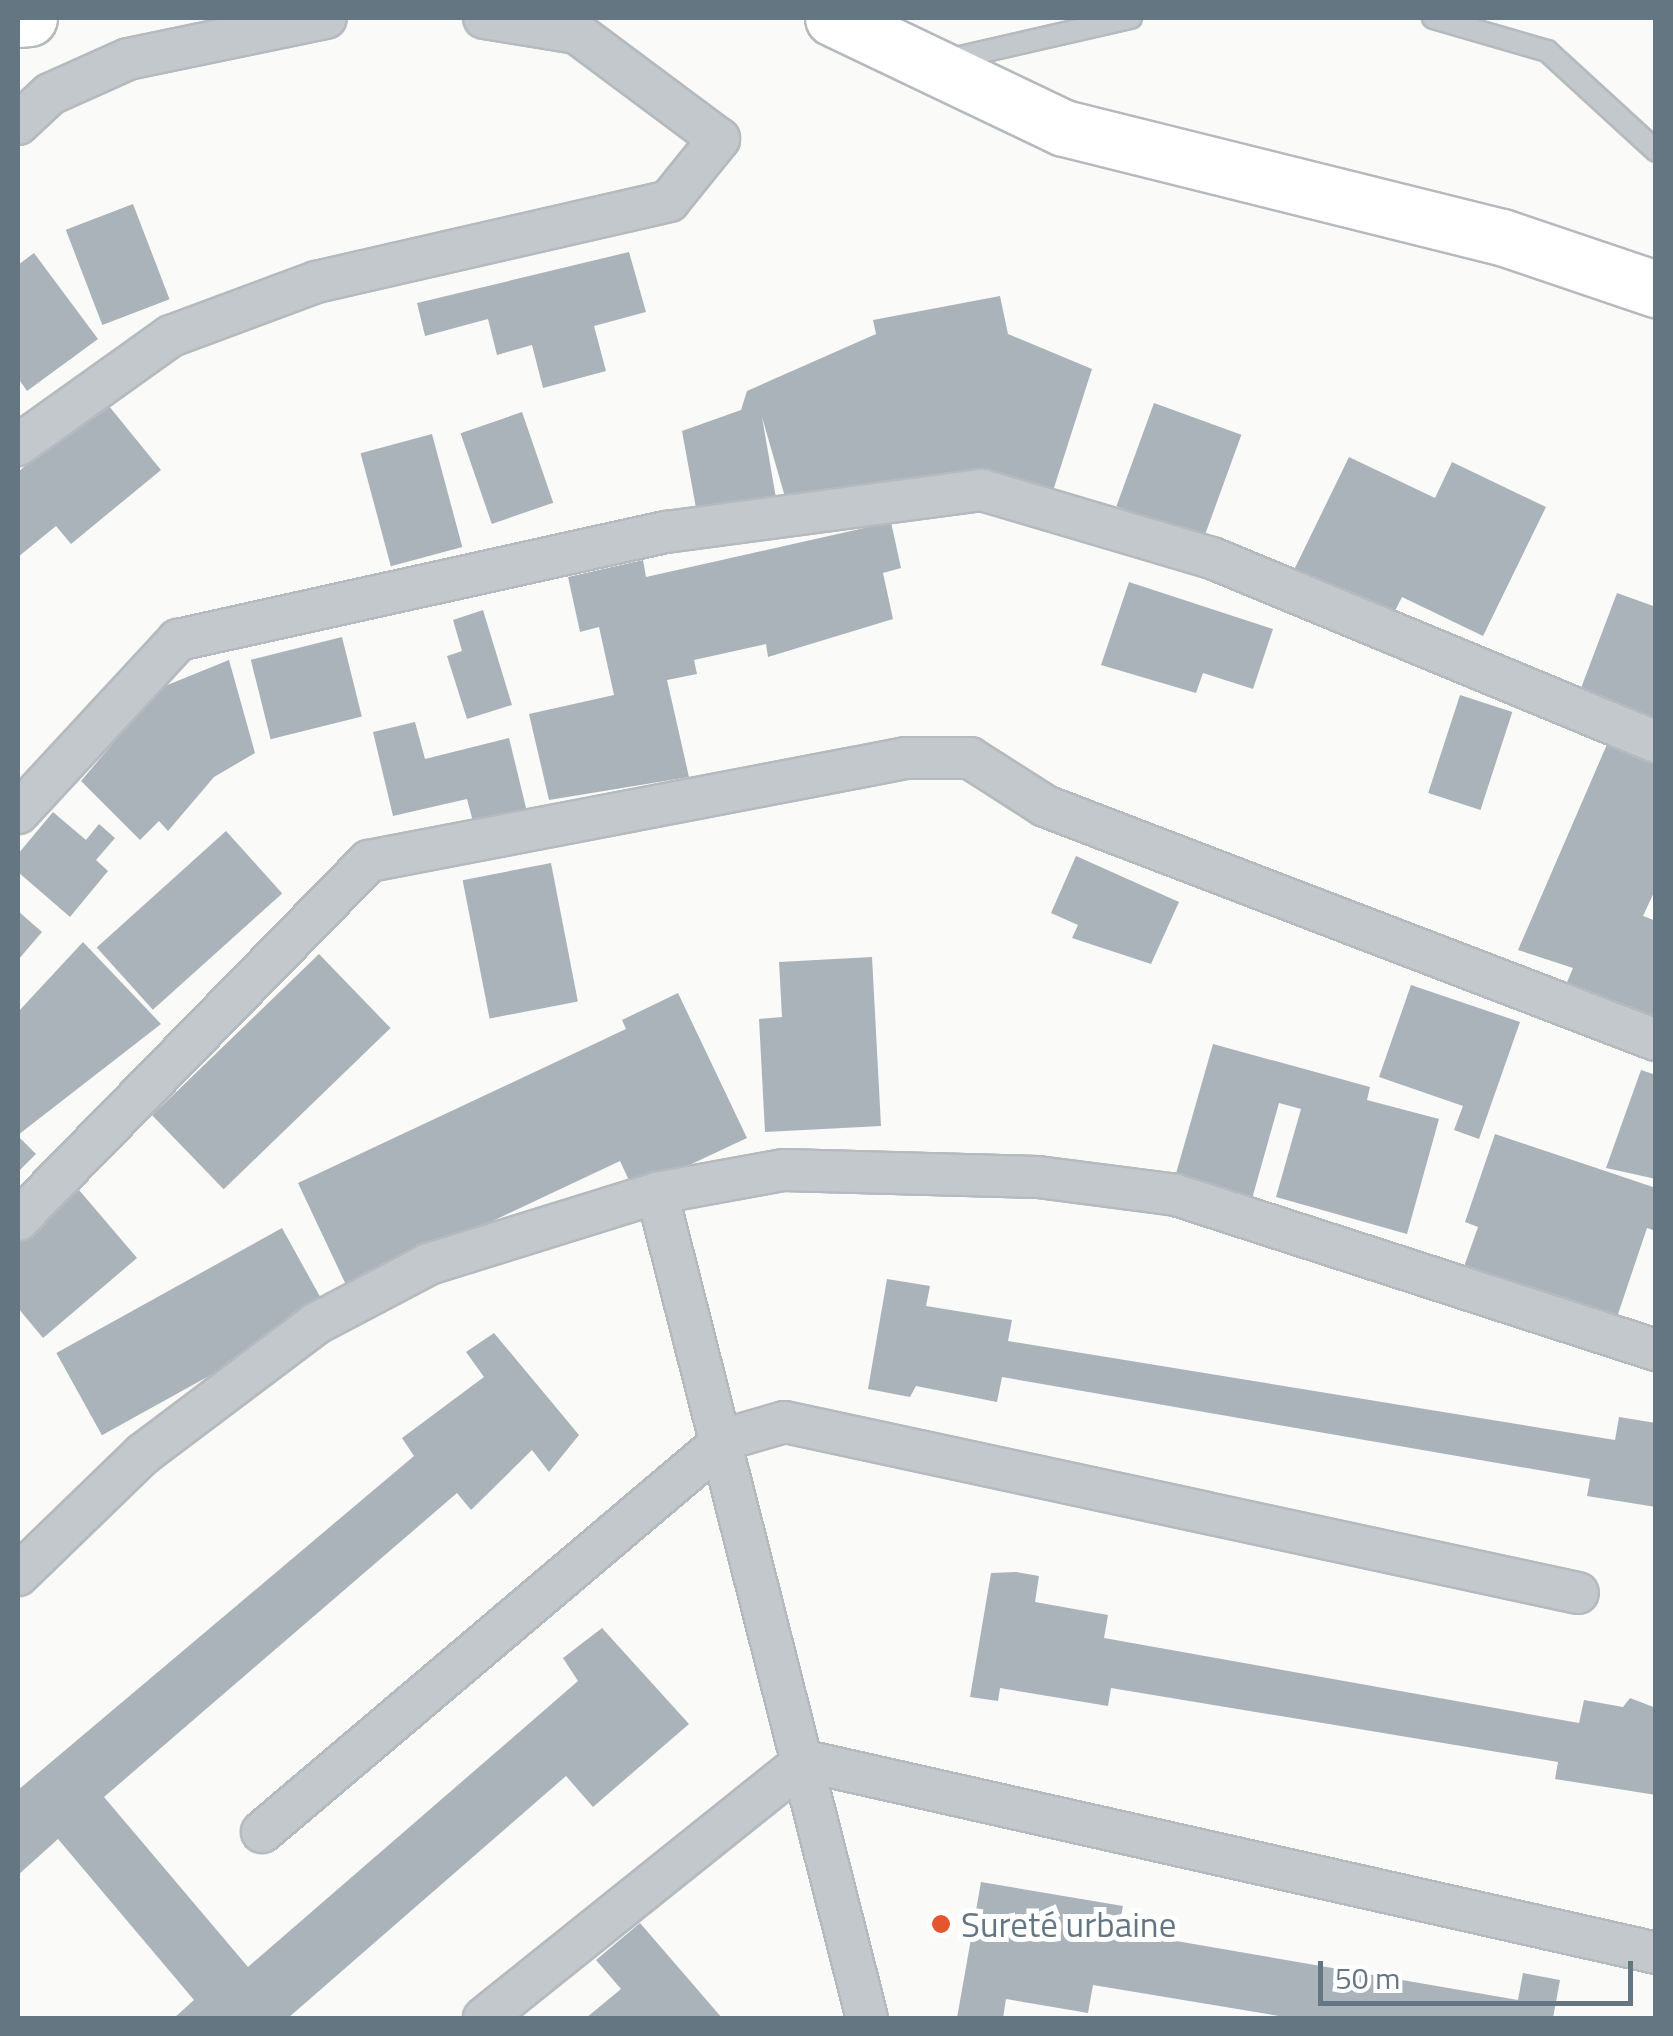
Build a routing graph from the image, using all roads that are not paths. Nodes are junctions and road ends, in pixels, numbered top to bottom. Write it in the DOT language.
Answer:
graph roads {
  1 [pos="29,18"];
  2 [pos="326,18"];
  3 [pos="484,18"];
  4 [pos="833,18"];
  5 [pos="1130,18"];
  6 [pos="1433,18"];
  7 [pos="18,19"];
  8 [pos="930,64"];
  9 [pos="18,124"];
  10 [pos="1656,150"];
  11 [pos="1656,290"];
  12 [pos="18,446"];
  13 [pos="1656,742"];
  14 [pos="18,813"];
  15 [pos="1656,1040"];
  16 [pos="658,1193"];
  17 [pos="18,1220"];
  18 [pos="1656,1350"];
  19 [pos="726,1439"];
  20 [pos="18,1575"];
  21 [pos="1578,1593"];
  22 [pos="804,1761"];
  23 [pos="262,1832"];
  24 [pos="1656,1953"];
  25 [pos="484,2018"];
  26 [pos="867,2018"];
  1 -- 7 [label="main road"];
  2 -- 9 [label="street"];
  3 -- 12 [label="street"];
  4 -- 8 [label="main road"];
  5 -- 8 [label="lane"];
  6 -- 10 [label="lane"];
  8 -- 11 [label="main road"];
  13 -- 14 [label="street"];
  15 -- 17 [label="street"];
  16 -- 18 [label="street"];
  16 -- 19 [label="street"];
  16 -- 20 [label="street"];
  19 -- 21 [label="street"];
  19 -- 22 [label="street"];
  19 -- 23 [label="street"];
  22 -- 24 [label="street"];
  22 -- 25 [label="street"];
  22 -- 26 [label="street"];
}
